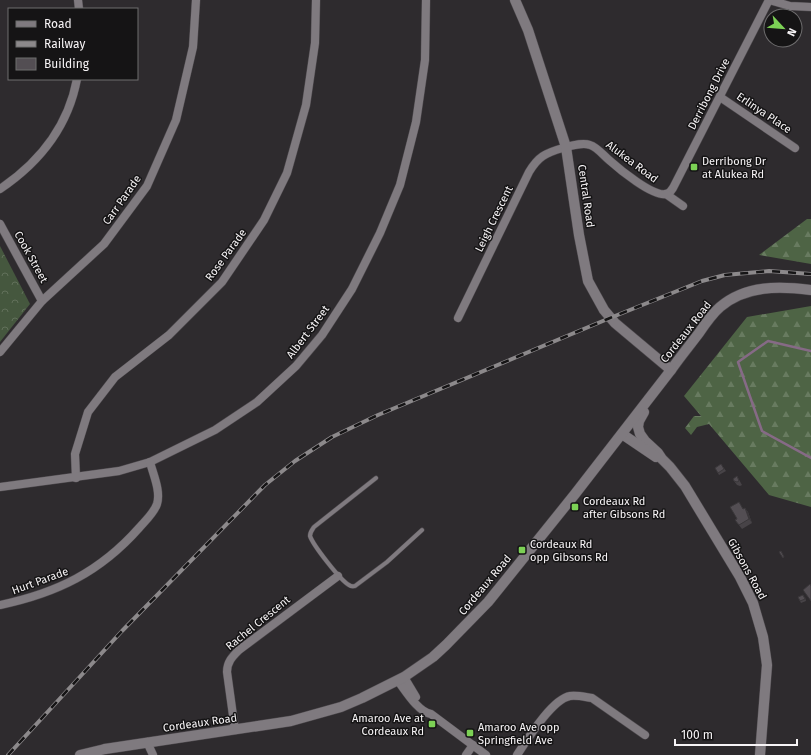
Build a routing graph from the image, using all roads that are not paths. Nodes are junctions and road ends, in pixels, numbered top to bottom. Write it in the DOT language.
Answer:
graph roads {
  1 [pos="196,0"];
  2 [pos="316,0"];
  3 [pos="426,0"];
  4 [pos="515,0"];
  5 [pos="769,0"];
  6 [pos="811,7"];
  7 [pos="77,80"];
  8 [pos="720,97"];
  9 [pos="566,147"];
  10 [pos="795,148"];
  11 [pos="0,189"];
  12 [pos="666,194"];
  13 [pos="682,206"];
  14 [pos="0,224"];
  15 [pos="811,290"];
  16 [pos="42,301"];
  17 [pos="458,318"];
  18 [pos="0,352"];
  19 [pos="671,370"];
  20 [pos="656,389"];
  21 [pos="622,434"];
  22 [pos="662,459"];
  23 [pos="150,462"];
  24 [pos="76,478"];
  25 [pos="376,478"];
  26 [pos="0,487"];
  27 [pos="422,530"];
  28 [pos="338,576"];
  29 [pos="0,605"];
  30 [pos="401,679"];
  31 [pos="235,730"];
  32 [pos="645,735"];
  33 [pos="146,742"];
  34 [pos="473,745"];
  35 [pos="80,755"];
  36 [pos="153,755"];
  37 [pos="466,755"];
  38 [pos="486,755"];
  39 [pos="517,755"];
  40 [pos="760,755"];
  1 -- 16 [label="street, Carr Parade"];
  2 -- 24 [label="street, Rose Parade"];
  3 -- 23 [label="street, Albert Street"];
  4 -- 9 [label="main road, Central Road"];
  5 -- 6 [label="street"];
  5 -- 8 [label="street, Derribong Drive"];
  7 -- 11 [label="street"];
  8 -- 10 [label="street, Erlinya Place"];
  8 -- 12 [label="street, Derribong Drive"];
  9 -- 12 [label="street, Alukea Road"];
  9 -- 17 [label="street, Leigh Crescent"];
  9 -- 19 [label="main road, Central Road"];
  12 -- 13 [label="street, Alukea Road"];
  14 -- 16 [label="street, Cook Street"];
  15 -- 19 [label="main road, Cordeaux Road"];
  16 -- 18 [label="street, Carr Parade"];
  19 -- 20 [label="main road, Cordeaux Road"];
  20 -- 21 [label="main road, Cordeaux Road"];
  20 -- 22 [label="main road, Gibsons Road"];
  21 -- 22 [label="main road, Gibsons Road"];
  21 -- 30 [label="main road, Cordeaux Road"];
  22 -- 40 [label="main road, Gibsons Road"];
  23 -- 24 [label="street, Albert Street"];
  23 -- 29 [label="street, Hurt Parade"];
  24 -- 26 [label="street, Albert Street"];
  25 -- 28 [label="lane"];
  27 -- 28 [label="lane"];
  28 -- 31 [label="street, Rachel Crescent"];
  30 -- 31 [label="main road, Cordeaux Road"];
  30 -- 34 [label="street"];
  31 -- 33 [label="main road, Cordeaux Road"];
  32 -- 39 [label="street"];
  33 -- 35 [label="main road, Cordeaux Road"];
  33 -- 36 [label="street"];
  34 -- 37 [label="street"];
  34 -- 38 [label="street"];
}
